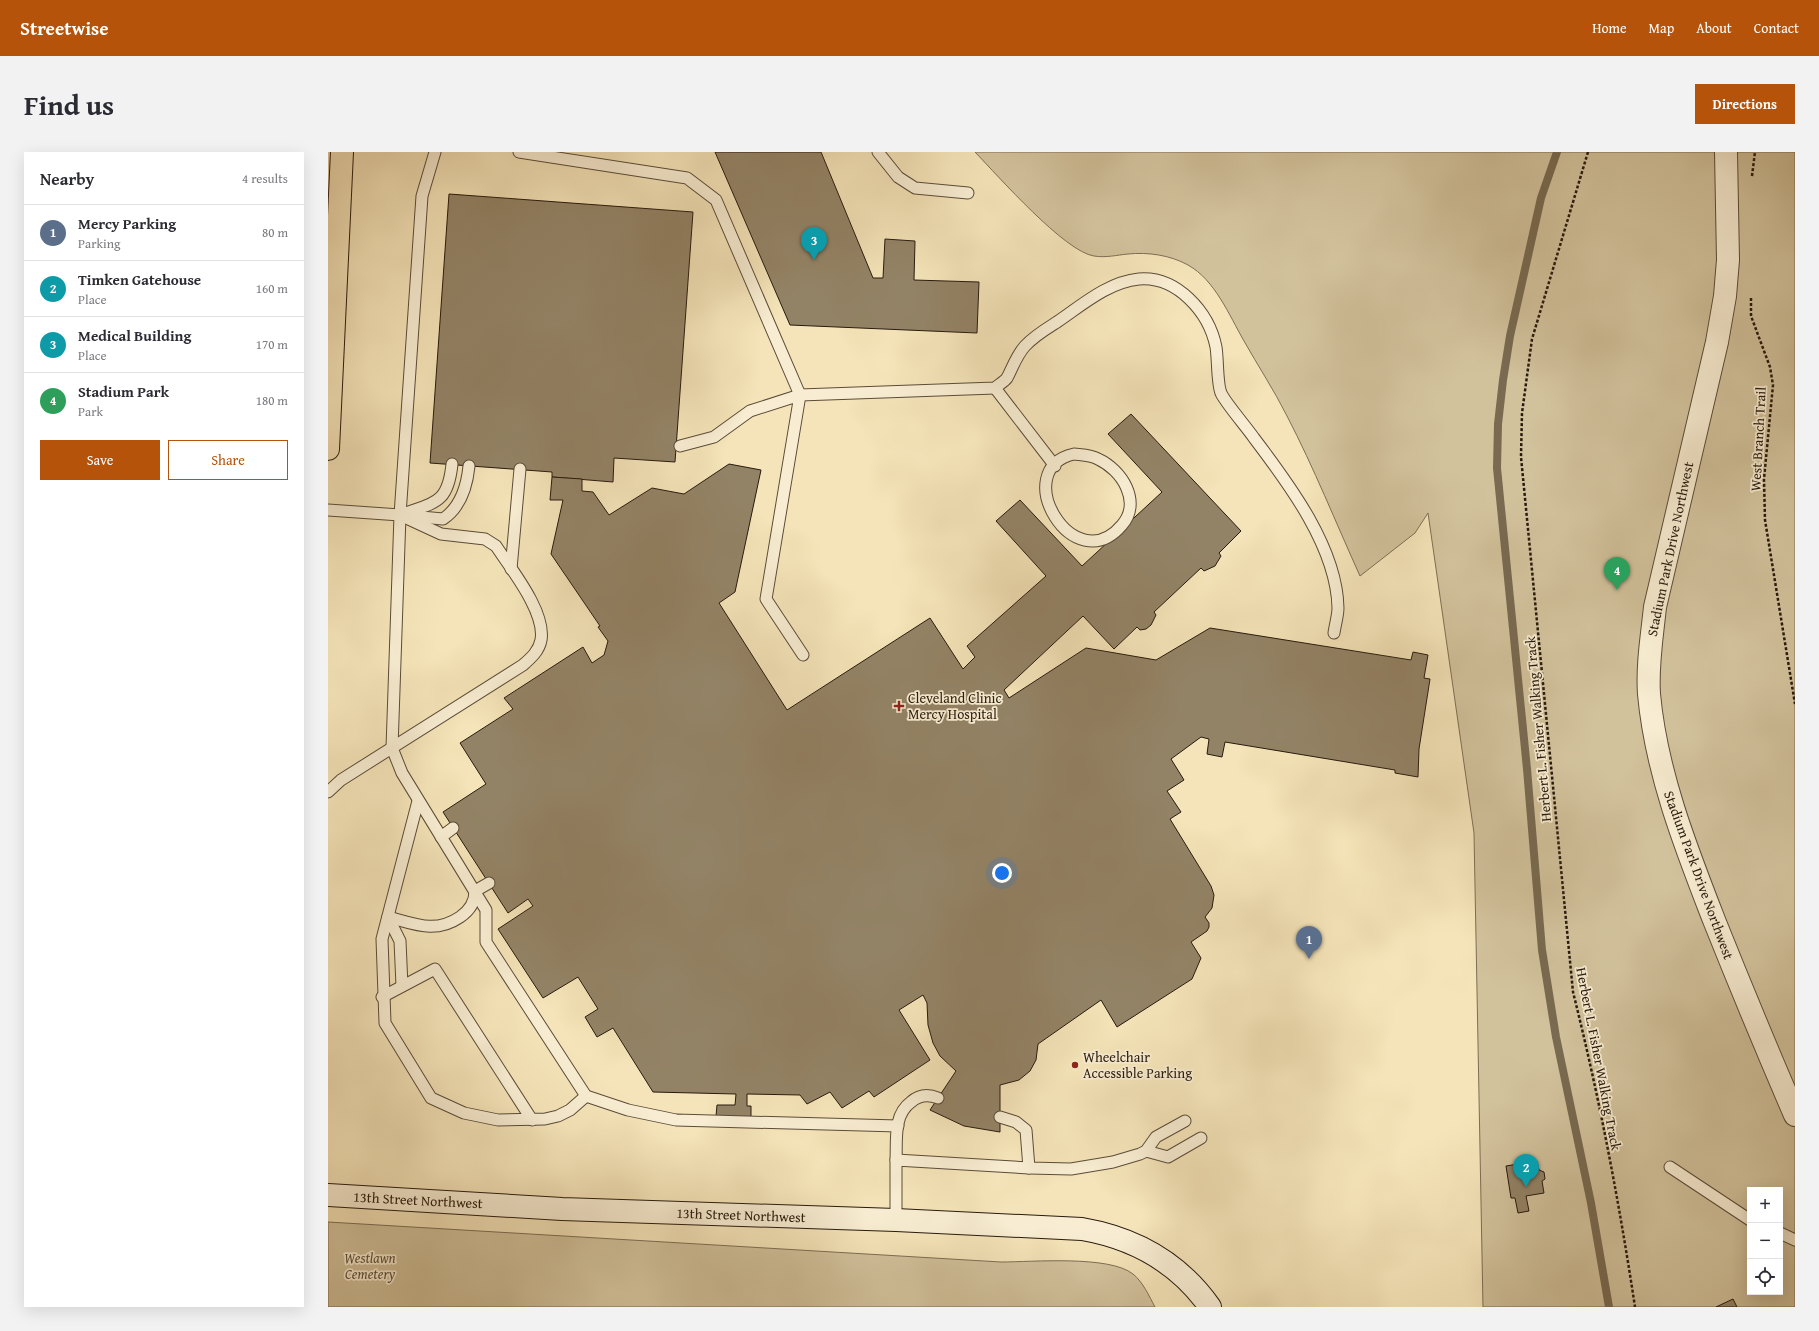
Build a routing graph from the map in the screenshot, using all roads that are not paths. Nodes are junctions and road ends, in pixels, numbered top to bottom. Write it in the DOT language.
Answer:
graph roads {
  1 [pos="342,152"];
  2 [pos="435,152"];
  3 [pos="519,152"];
  4 [pos="878,152"];
  5 [pos="1726,152"];
  6 [pos="968,193"];
  7 [pos="995,388"];
  8 [pos="800,395"];
  9 [pos="680,446"];
  10 [pos="328,449"];
  11 [pos="452,464"];
  12 [pos="469,466"];
  13 [pos="1055,466"];
  14 [pos="520,469"];
  15 [pos="328,510"];
  16 [pos="400,515"];
  17 [pos="511,569"];
  18 [pos="1334,632"];
  19 [pos="803,655"];
  20 [pos="392,748"];
  21 [pos="328,792"];
  22 [pos="418,801"];
  23 [pos="453,828"];
  24 [pos="441,837"];
  25 [pos="489,883"];
  26 [pos="475,891"];
  27 [pos="388,917"];
  28 [pos="402,986"];
  29 [pos="382,997"];
  30 [pos="586,1096"];
  31 [pos="938,1098"];
  32 [pos="1795,1115"];
  33 [pos="1000,1117"];
  34 [pos="532,1120"];
  35 [pos="1185,1121"];
  36 [pos="898,1126"];
  37 [pos="1201,1138"];
  38 [pos="1146,1151"];
  39 [pos="896,1160"];
  40 [pos="1670,1166"];
  41 [pos="1029,1168"];
  42 [pos="328,1195"];
  43 [pos="1747,1218"];
  44 [pos="896,1220"];
  45 [pos="1783,1234"];
  46 [pos="1795,1240"];
  47 [pos="1210,1307"];
  1 -- 10 [label="highway"];
  2 -- 16 [label="lane"];
  3 -- 8 [label="lane"];
  4 -- 6 [label="lane"];
  5 -- 32 [label="street, Stadium Park Drive Northwest"];
  7 -- 8 [label="lane"];
  7 -- 13 [label="lane"];
  7 -- 18 [label="lane"];
  8 -- 9 [label="lane"];
  8 -- 19 [label="lane"];
  11 -- 16 [label="lane"];
  12 -- 16 [label="lane"];
  13 -- 13 [label="lane"];
  14 -- 17 [label="lane"];
  15 -- 16 [label="lane"];
  16 -- 17 [label="lane"];
  16 -- 20 [label="lane"];
  17 -- 20 [label="lane"];
  20 -- 21 [label="lane"];
  20 -- 22 [label="lane"];
  22 -- 24 [label="lane"];
  22 -- 27 [label="lane"];
  23 -- 24 [label="lane"];
  24 -- 26 [label="lane"];
  25 -- 26 [label="lane"];
  26 -- 27 [label="lane"];
  26 -- 30 [label="lane"];
  27 -- 28 [label="lane"];
  27 -- 29 [label="lane"];
  28 -- 29 [label="lane"];
  28 -- 34 [label="lane"];
  29 -- 34 [label="lane"];
  30 -- 34 [label="lane"];
  30 -- 36 [label="lane"];
  31 -- 36 [label="lane"];
  33 -- 41 [label="lane"];
  35 -- 38 [label="lane"];
  36 -- 39 [label="lane"];
  37 -- 38 [label="lane"];
  38 -- 41 [label="lane"];
  39 -- 41 [label="lane"];
  39 -- 44 [label="lane"];
  40 -- 43 [label="lane"];
  42 -- 44 [label="street, 13th Street Northwest"];
  44 -- 47 [label="street, 13th Street Northwest"];
  45 -- 46 [label="lane"];
}
